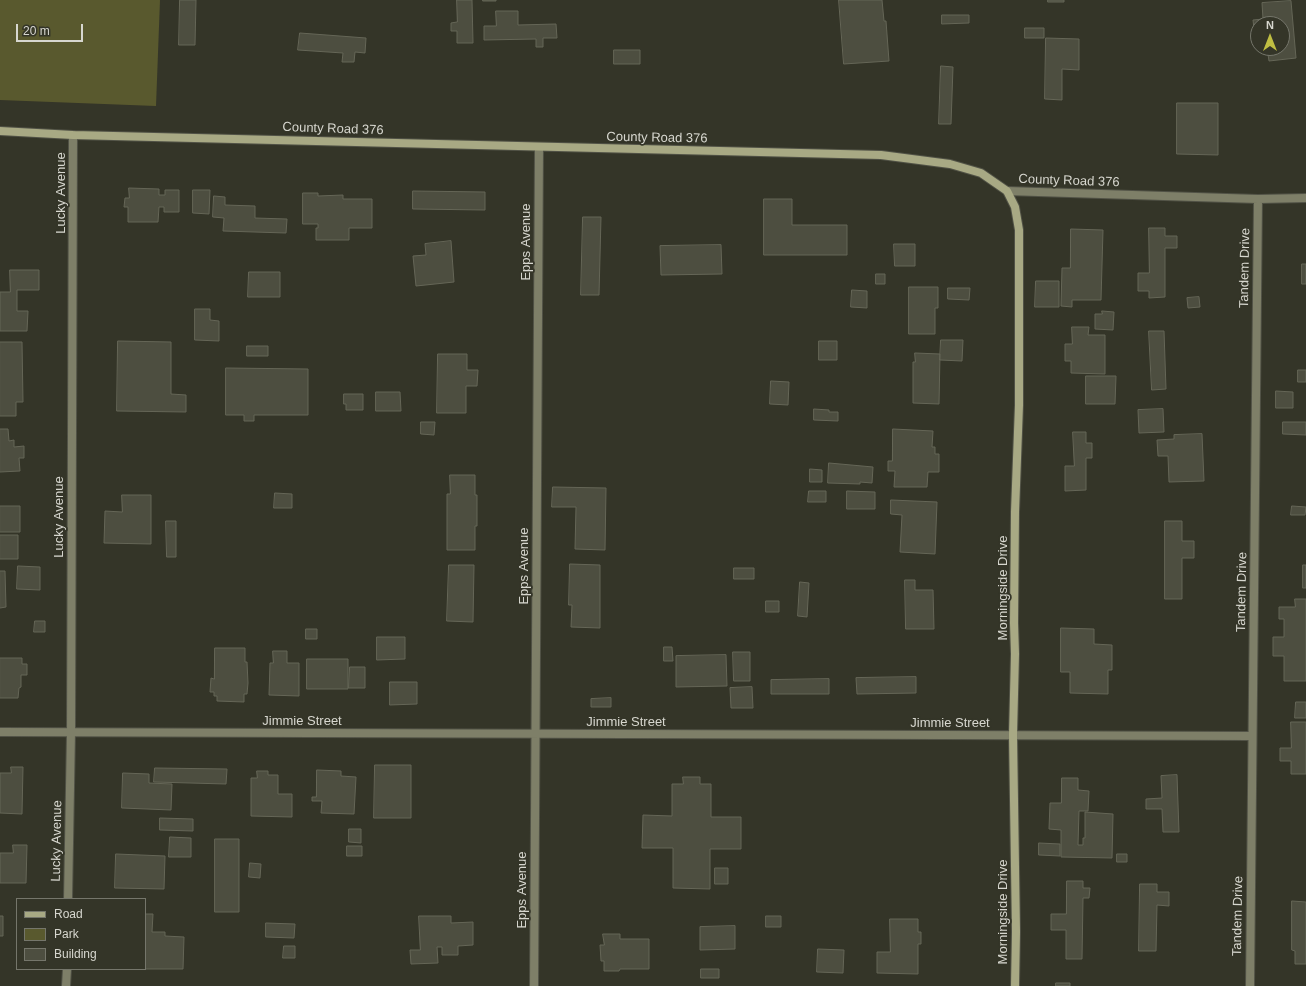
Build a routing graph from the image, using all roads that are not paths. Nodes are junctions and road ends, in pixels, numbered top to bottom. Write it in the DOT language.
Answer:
graph roads {
  1 [pos="0,131"];
  2 [pos="73,135"];
  3 [pos="539,147"];
  4 [pos="1007,191"];
  5 [pos="1306,198"];
  6 [pos="1258,199"];
  7 [pos="0,732"];
  8 [pos="71,732"];
  9 [pos="535,734"];
  10 [pos="1013,735"];
  11 [pos="1252,736"];
  12 [pos="68,898"];
  13 [pos="67,970"];
  14 [pos="66,986"];
  15 [pos="534,986"];
  16 [pos="1014,986"];
  17 [pos="1250,986"];
  1 -- 2 [label="street, County Road 376"];
  2 -- 3 [label="street, County Road 376"];
  2 -- 8 [label="street, Lucky Avenue"];
  3 -- 4 [label="street, County Road 376"];
  3 -- 9 [label="street, Epps Avenue"];
  4 -- 6 [label="street, County Road 376"];
  4 -- 10 [label="street, Morningside Drive"];
  5 -- 6 [label="street, County Road 376"];
  6 -- 11 [label="street, Tandem Drive"];
  7 -- 8 [label="street, Jimmie Street"];
  8 -- 9 [label="street, Jimmie Street"];
  8 -- 12 [label="street, Lucky Avenue"];
  9 -- 10 [label="street, Jimmie Street"];
  9 -- 15 [label="street, Epps Avenue"];
  10 -- 11 [label="street, Jimmie Street"];
  10 -- 16 [label="street, Morningside Drive"];
  11 -- 17 [label="street, Tandem Drive"];
  13 -- 14 [label="street"];
}
